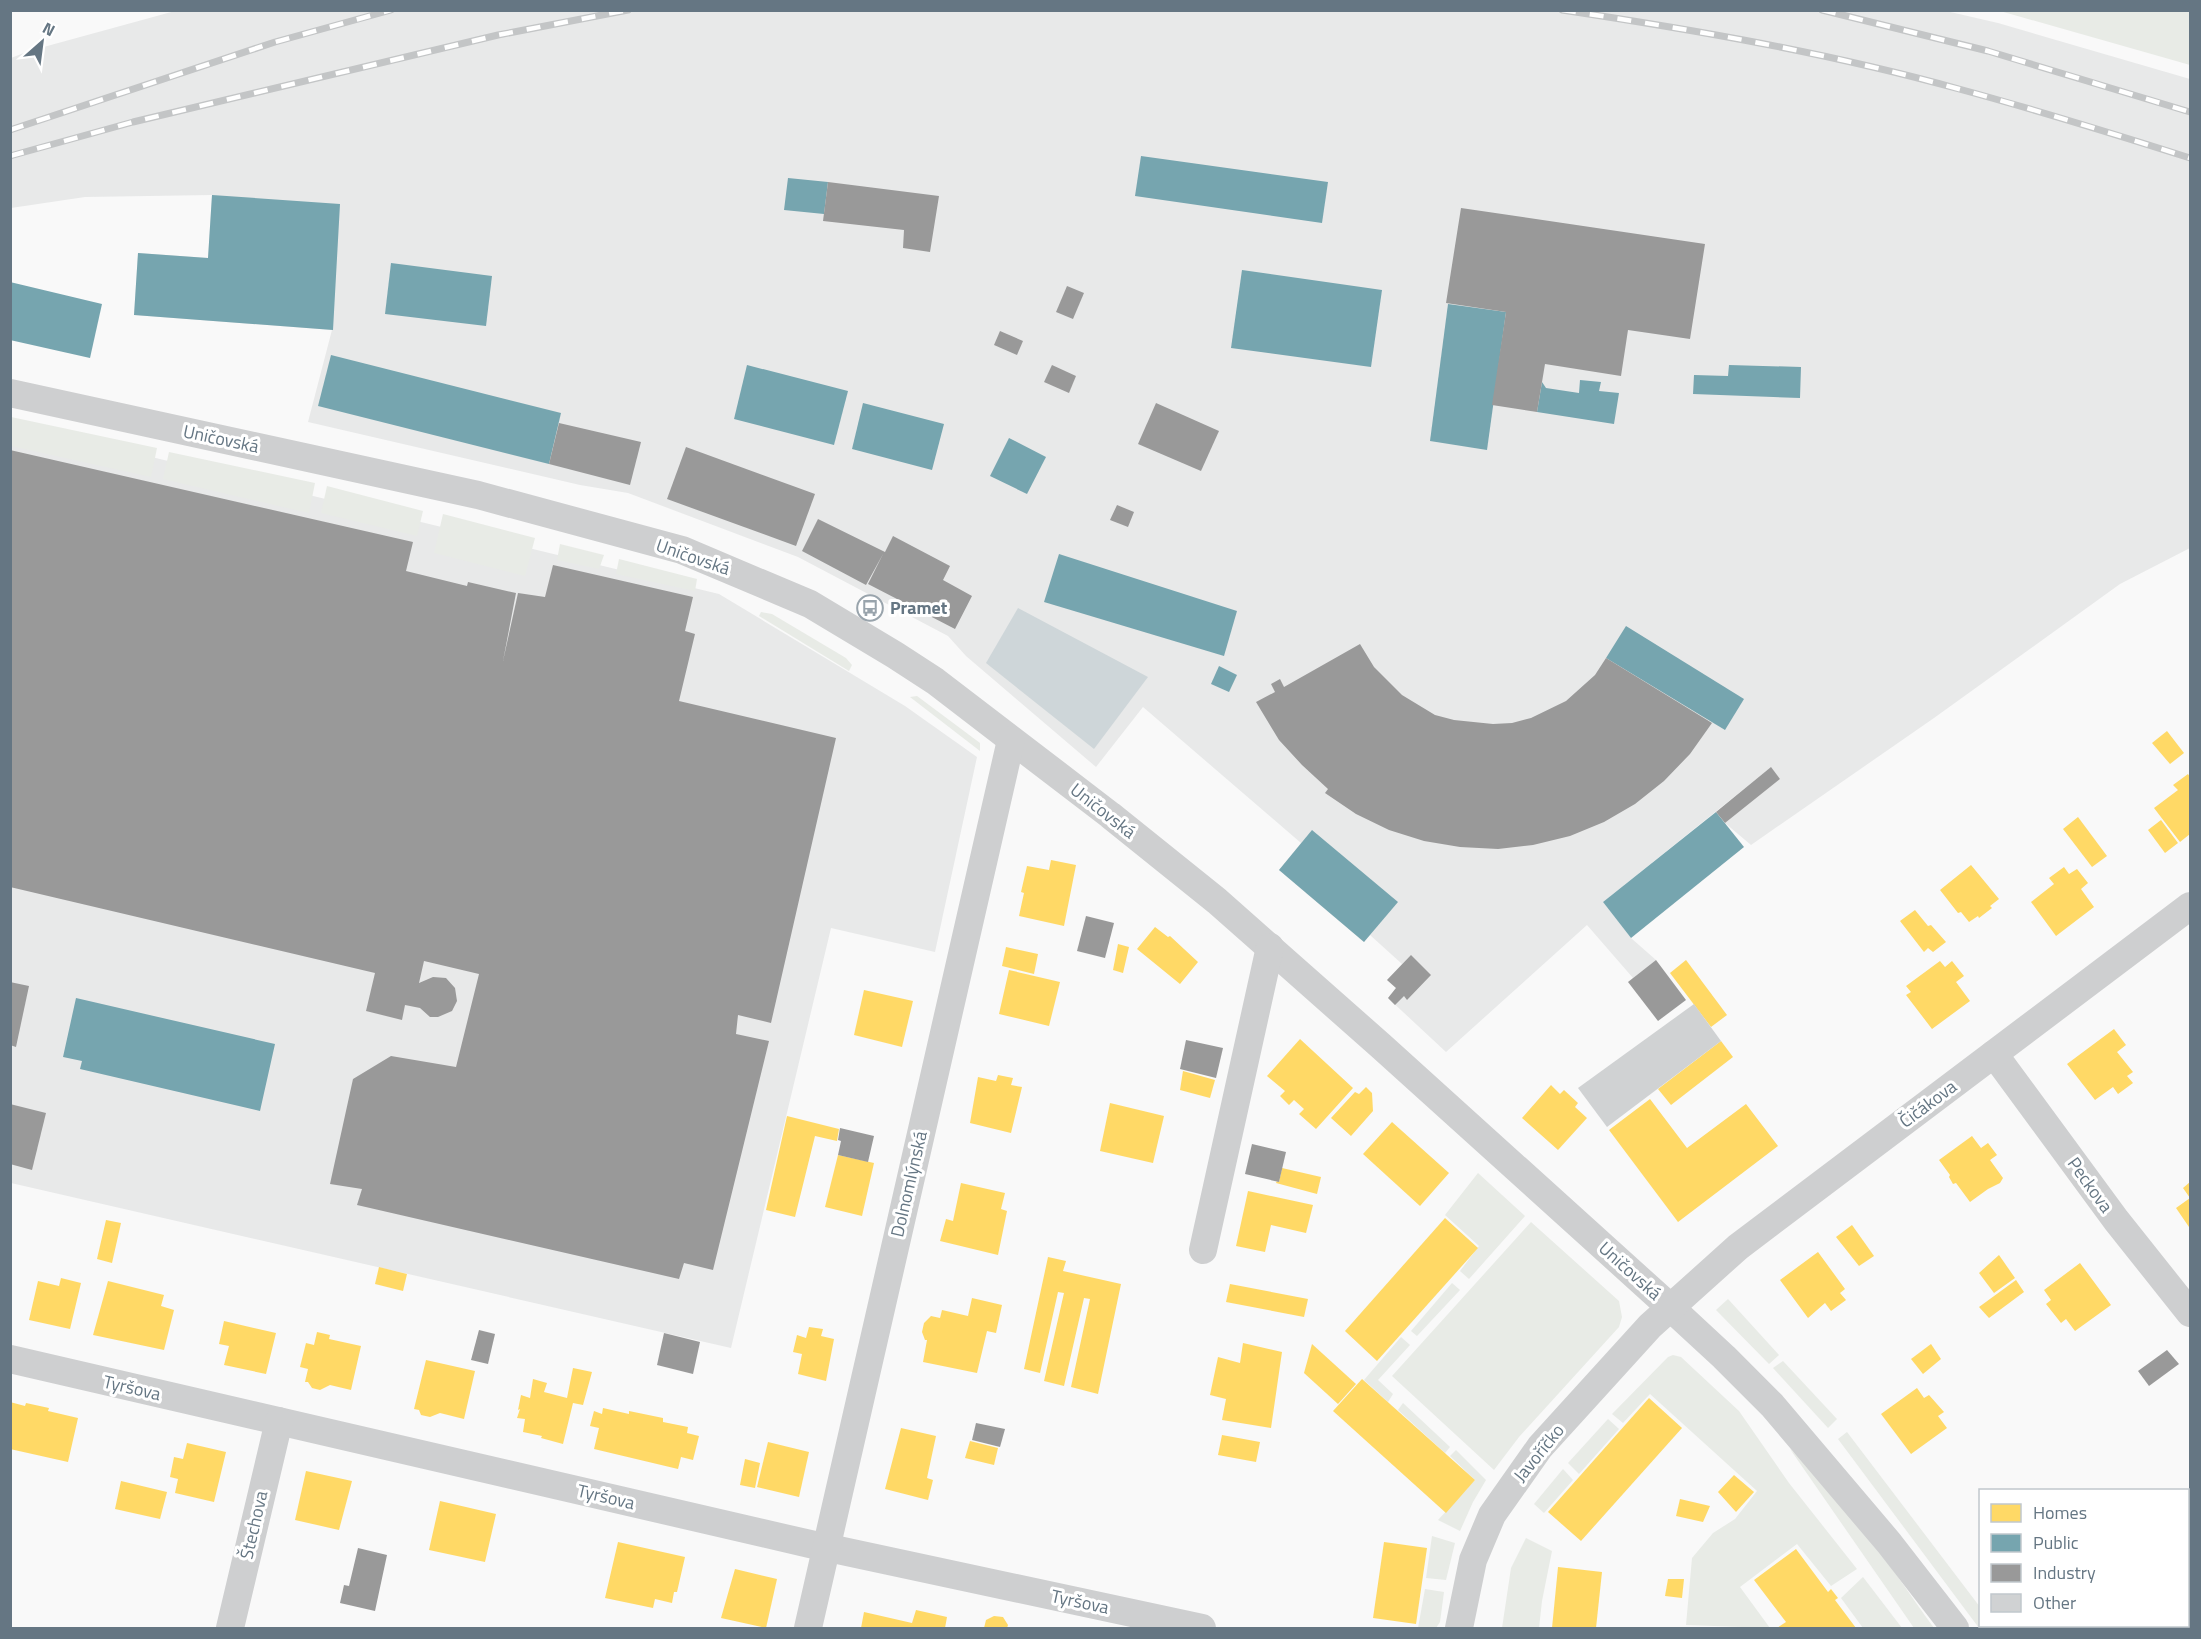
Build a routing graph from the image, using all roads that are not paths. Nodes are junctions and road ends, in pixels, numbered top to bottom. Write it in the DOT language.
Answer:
graph roads {
  1 [pos="10,393"];
  2 [pos="1011,740"];
  3 [pos="2190,906"];
  4 [pos="1270,947"];
  5 [pos="1994,1054"];
  6 [pos="1203,1250"];
  7 [pos="1671,1308"];
  8 [pos="2190,1313"];
  9 [pos="10,1359"];
  10 [pos="279,1421"];
  11 [pos="826,1547"];
  12 [pos="230,1629"];
  13 [pos="808,1629"];
  14 [pos="1202,1629"];
  15 [pos="1459,1629"];
  16 [pos="1955,1629"];
  1 -- 2 [label="street, Uničovská"];
  2 -- 4 [label="street, Uničovská"];
  2 -- 11 [label="street, Dolnomlýnská"];
  3 -- 5 [label="street, Čičákova"];
  4 -- 6 [label="street"];
  4 -- 7 [label="street, Uničovská"];
  5 -- 7 [label="street, Čičákova"];
  5 -- 8 [label="street, Peckova"];
  7 -- 15 [label="street, Javoříčko"];
  7 -- 16 [label="street, Uničovská"];
  9 -- 10 [label="street, Tyršova"];
  10 -- 11 [label="street, Tyršova"];
  10 -- 12 [label="street, Štechova"];
  11 -- 13 [label="street, Dolnomlýnská"];
  11 -- 14 [label="street, Tyršova"];
}
